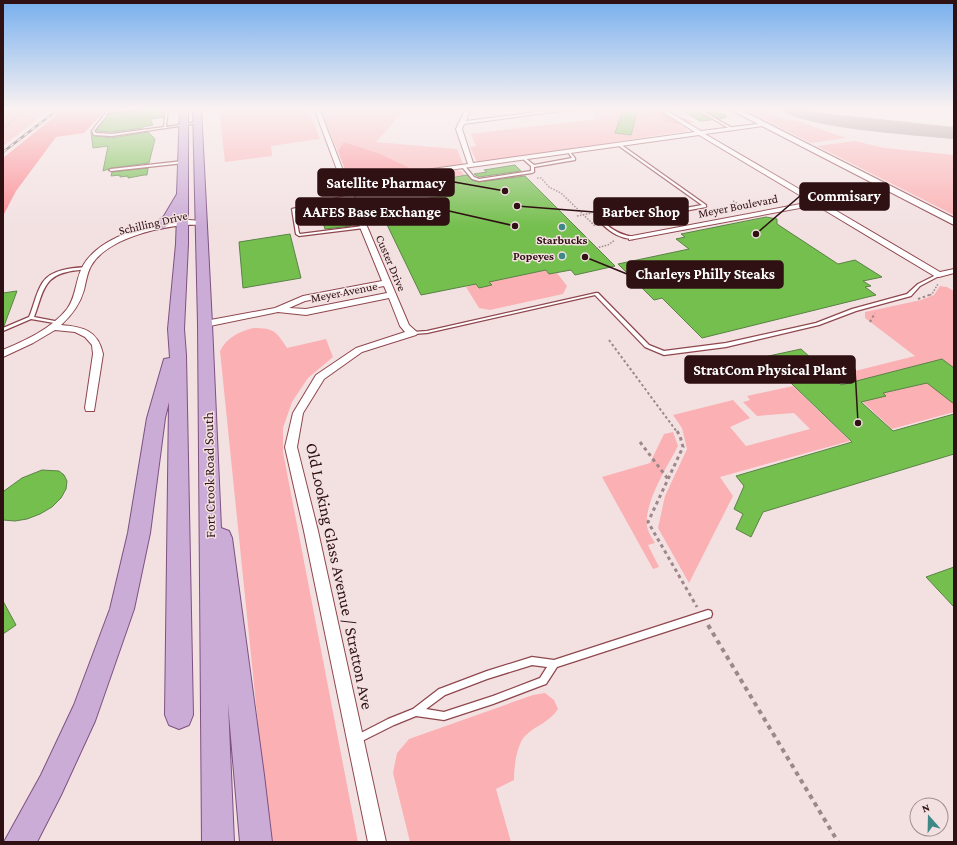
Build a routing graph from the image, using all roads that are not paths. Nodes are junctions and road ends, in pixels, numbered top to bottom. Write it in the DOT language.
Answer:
graph roads {
  1 [pos="183,147"];
  2 [pos="199,147"];
  3 [pos="331,147"];
  4 [pos="465,147"];
  5 [pos="598,147"];
  6 [pos="625,147"];
  7 [pos="724,147"];
  8 [pos="809,147"];
  9 [pos="568,152"];
  10 [pos="524,158"];
  11 [pos="183,162"];
  12 [pos="472,166"];
  13 [pos="533,166"];
  14 [pos="464,167"];
  15 [pos="111,170"];
  16 [pos="345,183"];
  17 [pos="871,192"];
  18 [pos="182,194"];
  19 [pos="350,196"];
  20 [pos="816,202"];
  21 [pos="954,222"];
  22 [pos="201,223"];
  23 [pos="159,226"];
  24 [pos="182,226"];
  25 [pos="363,227"];
  26 [pos="632,238"];
  27 [pos="111,246"];
  28 [pos="87,268"];
  29 [pos="954,271"];
  30 [pos="939,275"];
  31 [pos="386,283"];
  32 [pos="391,295"];
  33 [pos="277,310"];
  34 [pos="31,318"];
  35 [pos="205,324"];
  36 [pos="55,325"];
  37 [pos="176,329"];
  38 [pos="3,330"];
  39 [pos="414,333"];
  40 [pos="3,354"];
  41 [pos="90,408"];
  42 [pos="208,430"];
  43 [pos="705,615"];
  44 [pos="554,664"];
  45 [pos="416,712"];
  46 [pos="178,715"];
  47 [pos="356,741"];
  48 [pos="20,842"];
  49 [pos="218,842"];
  50 [pos="256,842"];
  51 [pos="377,842"];
  1 -- 11 [label="main road"];
  2 -- 22 [label="main road, Fort Crook Road South"];
  3 -- 16 [label="street, Custer Drive"];
  4 -- 12 [label="street"];
  5 -- 9 [label="street"];
  6 -- 26 [label="lane"];
  7 -- 20 [label="street"];
  8 -- 21 [label="street"];
  9 -- 10 [label="street"];
  9 -- 13 [label="lane"];
  10 -- 12 [label="street"];
  10 -- 13 [label="lane"];
  11 -- 15 [label="lane"];
  11 -- 18 [label="main road"];
  12 -- 14 [label="street"];
  13 -- 14 [label="lane"];
  14 -- 16 [label="street"];
  16 -- 19 [label="street, Custer Drive"];
  17 -- 20 [label="street, Meyer Boulevard"];
  18 -- 23 [label="main road"];
  18 -- 24 [label="main road"];
  19 -- 25 [label="street, Custer Drive"];
  19 -- 25 [label="lane"];
  20 -- 26 [label="street, Meyer Boulevard"];
  20 -- 30 [label="street"];
  22 -- 24 [label="street, Schilling Drive"];
  22 -- 35 [label="main road, Fort Crook Road South"];
  23 -- 24 [label="street, Schilling Drive"];
  23 -- 27 [label="street, Schilling Drive"];
  24 -- 27 [label="street, Schilling Drive"];
  24 -- 37 [label="main road"];
  25 -- 31 [label="street, Custer Drive"];
  27 -- 28 [label="street, Schilling Drive"];
  28 -- 34 [label="lane"];
  28 -- 36 [label="street, Schilling Drive"];
  29 -- 30 [label="street"];
  30 -- 39 [label="lane"];
  31 -- 32 [label="street, Custer Drive"];
  31 -- 33 [label="street, Meyer Avenue"];
  32 -- 33 [label="street, Meyer Avenue"];
  32 -- 39 [label="street, Custer Drive"];
  33 -- 35 [label="street, Meyer Avenue"];
  34 -- 36 [label="lane"];
  34 -- 38 [label="lane"];
  35 -- 37 [label="main road"];
  35 -- 42 [label="main road, Fort Crook Road South"];
  36 -- 40 [label="street, Schilling Drive"];
  36 -- 41 [label="street"];
  37 -- 46 [label="main road"];
  37 -- 48 [label="main road"];
  39 -- 47 [label="street, Old Looking Glass Avenue / Stratton Ave"];
  42 -- 49 [label="main road, Fort Crook Road South"];
  42 -- 50 [label="main road"];
  43 -- 44 [label="lane"];
  44 -- 45 [label="lane"];
  44 -- 45 [label="lane"];
  45 -- 47 [label="lane"];
  47 -- 51 [label="street, Old Looking Glass Avenue / Stratton Ave"];
}
